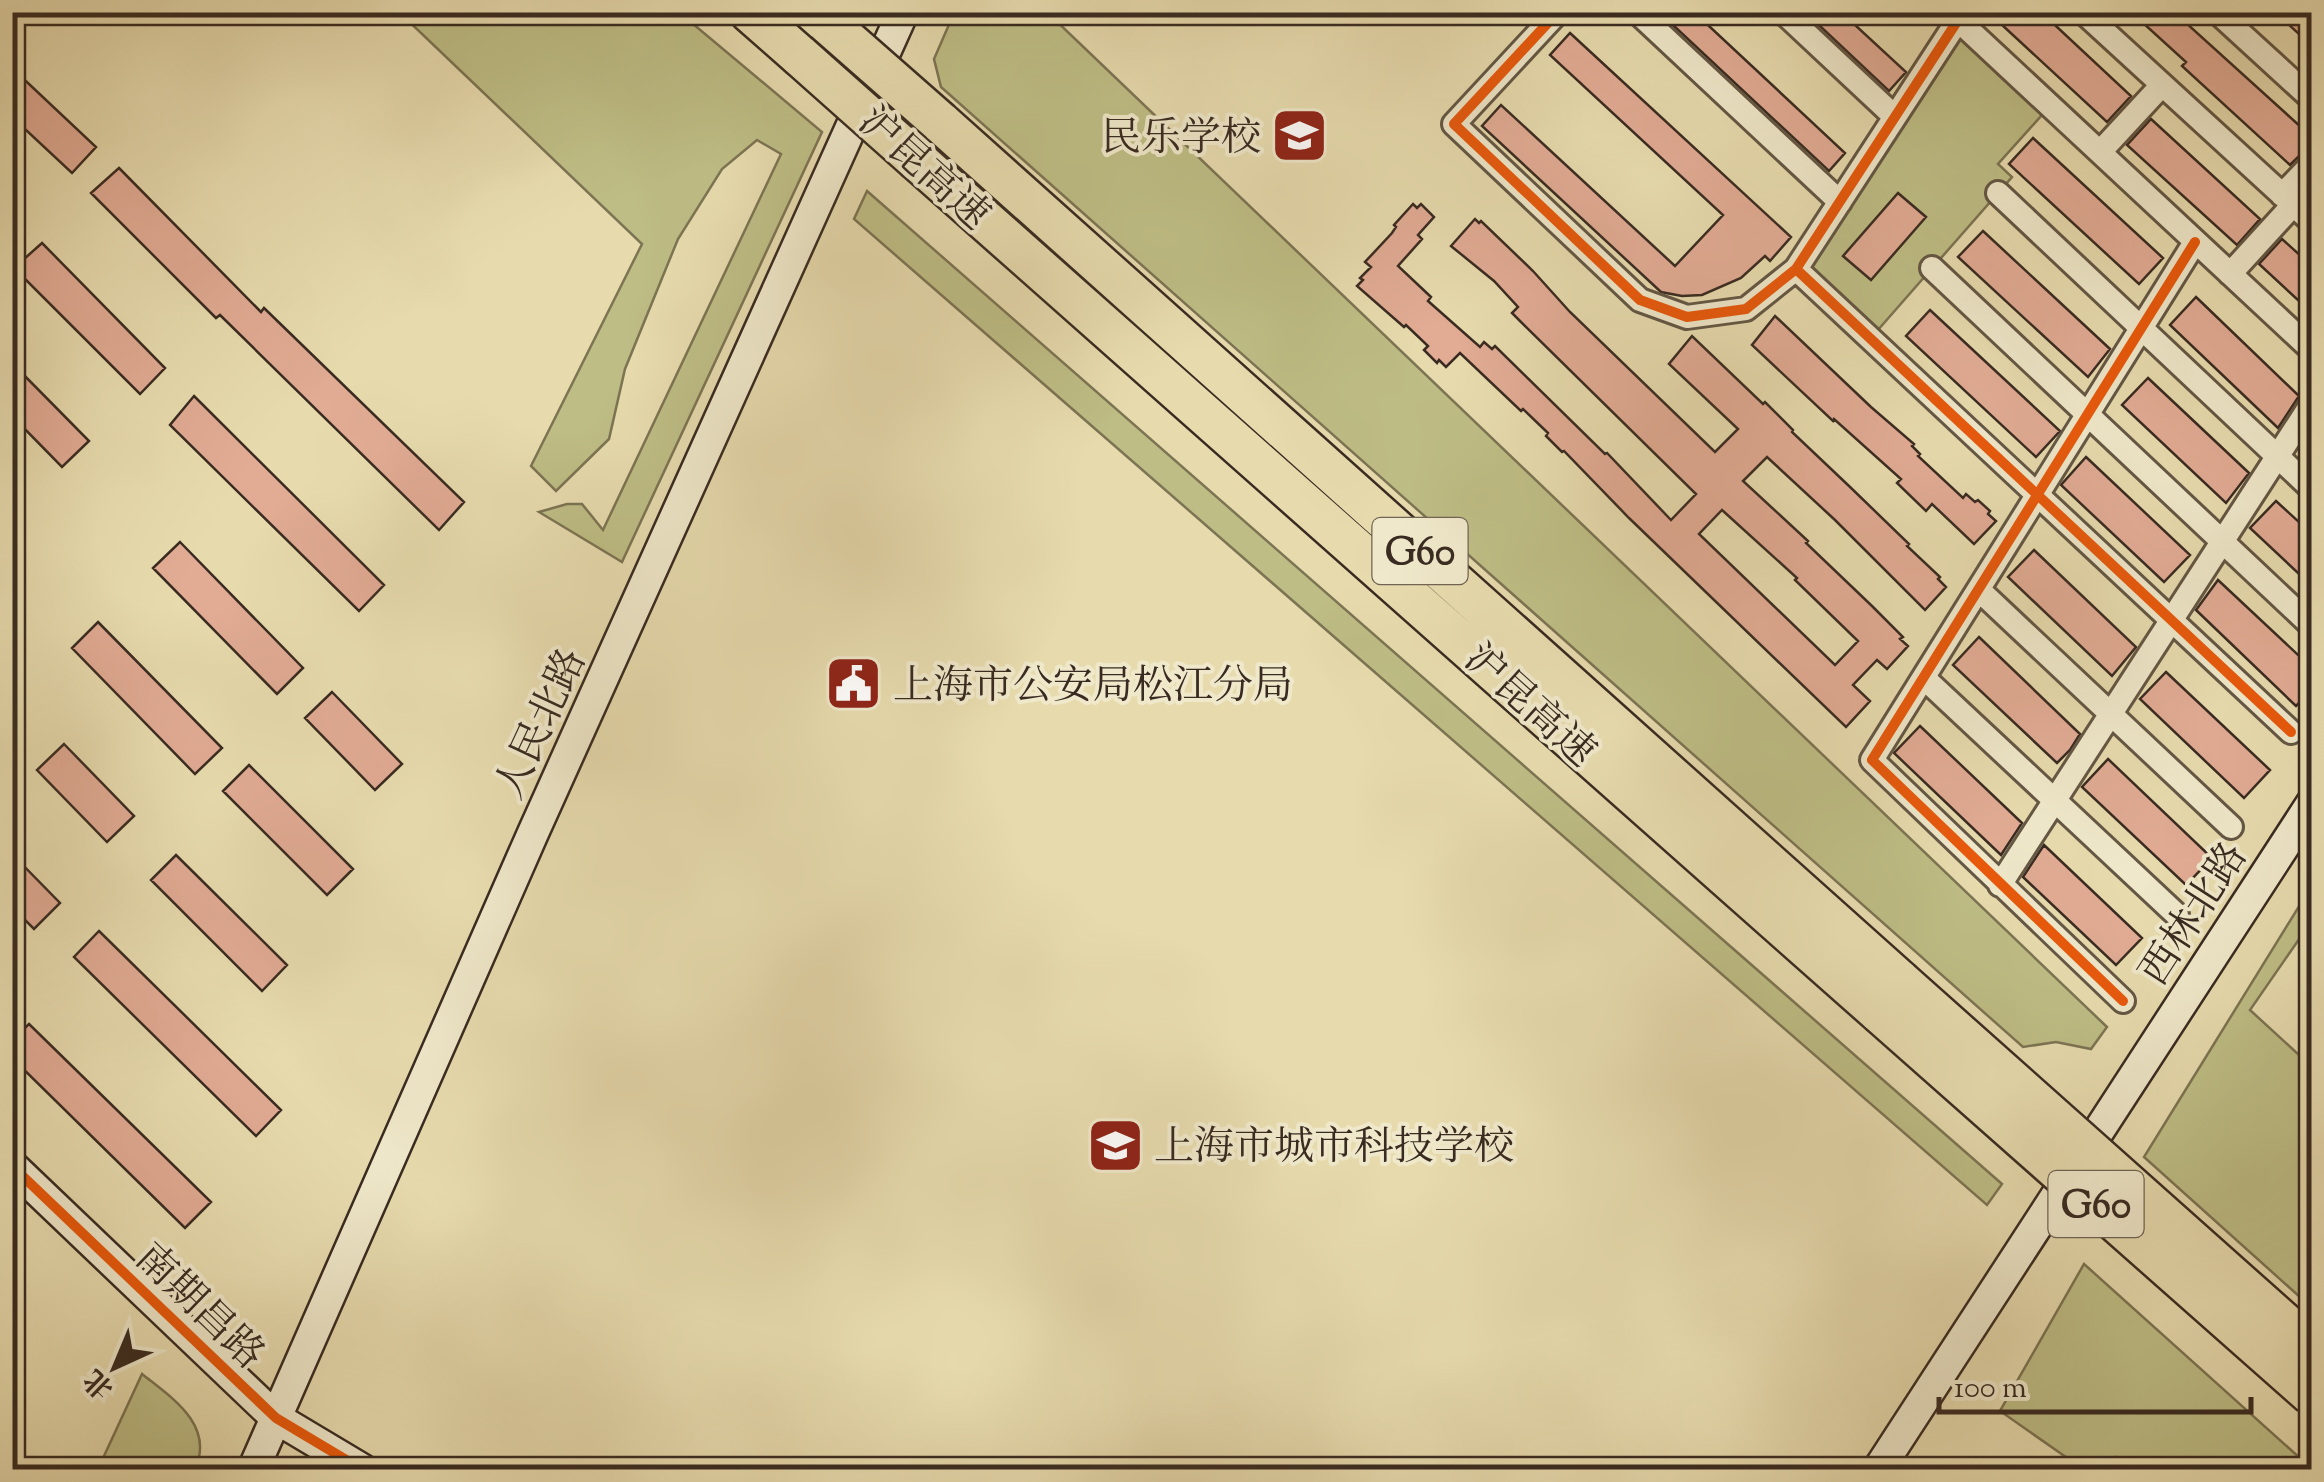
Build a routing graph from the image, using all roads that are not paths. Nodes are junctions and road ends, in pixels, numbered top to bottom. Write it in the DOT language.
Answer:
graph roads {
  1 [pos="750,12"];
  2 [pos="903,12"];
  3 [pos="1558,12"];
  4 [pos="1637,12"];
  5 [pos="1783,12"];
  6 [pos="2084,12"];
  7 [pos="2216,12"];
  8 [pos="1957,15"];
  9 [pos="820,17"];
  10 [pos="2162,85"];
  11 [pos="2312,100"];
  12 [pos="1895,117"];
  13 [pos="2100,152"];
  14 [pos="2312,164"];
  15 [pos="1998,193"];
  16 [pos="2288,200"];
  17 [pos="1840,202"];
  18 [pos="2312,222"];
  19 [pos="2195,242"];
  20 [pos="1932,268"];
  21 [pos="1796,269"];
  22 [pos="2230,274"];
  23 [pos="2142,328"];
  24 [pos="2312,350"];
  25 [pos="2312,403"];
  26 [pos="2088,414"];
  27 [pos="2277,456"];
  28 [pos="2312,490"];
  29 [pos="2038,495"];
  30 [pos="2222,542"];
  31 [pos="1978,590"];
  32 [pos="2172,619"];
  33 [pos="2312,626"];
  34 [pos="1924,678"];
  35 [pos="2110,714"];
  36 [pos="2290,732"];
  37 [pos="2054,801"];
  38 [pos="2312,804"];
  39 [pos="2231,827"];
  40 [pos="2000,885"];
  41 [pos="2176,915"];
  42 [pos="1890,997"];
  43 [pos="2123,1001"];
  44 [pos="12,1166"];
  45 [pos="2312,1348"];
  46 [pos="2312,1395"];
  47 [pos="276,1418"];
  48 [pos="253,1470"];
  49 [pos="363,1470"];
  50 [pos="1878,1470"];
  1 -- 42 [label="highway, 沪昆高速 / G60, bridge"];
  2 -- 47 [label="main road, 人民北路"];
  3 -- 21 [label="street"];
  4 -- 17 [label="street"];
  5 -- 12 [label="street"];
  6 -- 10 [label="street"];
  7 -- 11 [label="street"];
  8 -- 12 [label="street"];
  8 -- 13 [label="street"];
  9 -- 42 [label="highway, 沪昆高速 / G60, bridge"];
  10 -- 13 [label="street"];
  10 -- 16 [label="street"];
  12 -- 17 [label="street"];
  13 -- 19 [label="street"];
  14 -- 16 [label="street"];
  15 -- 23 [label="street"];
  16 -- 18 [label="street"];
  16 -- 22 [label="street"];
  17 -- 21 [label="street"];
  19 -- 22 [label="street"];
  19 -- 23 [label="street"];
  20 -- 26 [label="street"];
  21 -- 29 [label="street"];
  22 -- 24 [label="street"];
  23 -- 26 [label="street"];
  23 -- 27 [label="street"];
  25 -- 27 [label="street"];
  26 -- 29 [label="street"];
  26 -- 30 [label="street"];
  27 -- 28 [label="street"];
  27 -- 30 [label="street"];
  29 -- 31 [label="street"];
  29 -- 32 [label="street"];
  30 -- 32 [label="street"];
  30 -- 33 [label="street"];
  31 -- 34 [label="street"];
  31 -- 35 [label="street"];
  32 -- 35 [label="street"];
  32 -- 36 [label="street"];
  34 -- 37 [label="street"];
  34 -- 40 [label="street"];
  35 -- 37 [label="street"];
  35 -- 39 [label="street"];
  37 -- 40 [label="street"];
  37 -- 41 [label="street"];
  38 -- 50 [label="main road, 西林北路"];
  40 -- 43 [label="street"];
  42 -- 45 [label="highway, 沪昆高速 / G60, bridge"];
  42 -- 46 [label="highway, 沪昆高速 / G60, bridge"];
  44 -- 47 [label="main road, 南期昌路"];
  47 -- 48 [label="main road, 人民北路"];
  47 -- 49 [label="main road, 南期昌路"];
}
